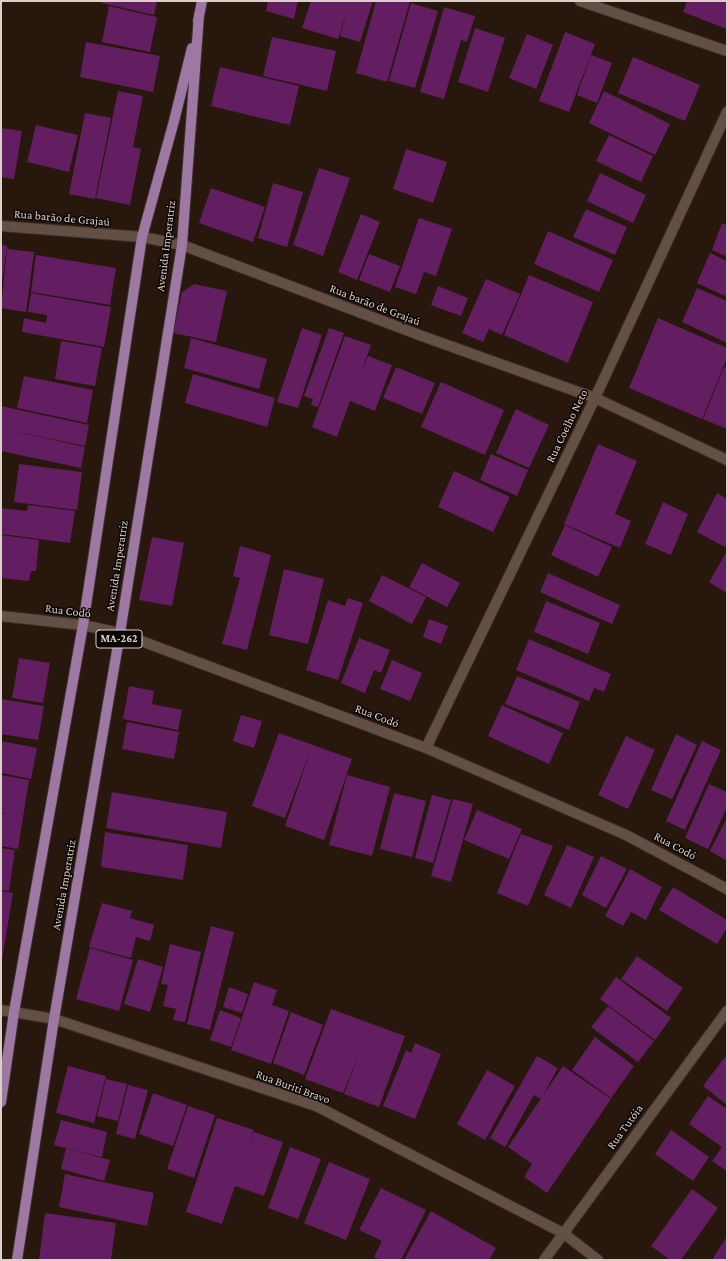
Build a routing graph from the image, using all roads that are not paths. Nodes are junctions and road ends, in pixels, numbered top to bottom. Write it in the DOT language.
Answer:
graph roads {
  1 [pos="202,1"];
  2 [pos="580,1"];
  3 [pos="199,15"];
  4 [pos="727,51"];
  5 [pos="727,112"];
  6 [pos="1,226"];
  7 [pos="142,237"];
  8 [pos="182,245"];
  9 [pos="595,398"];
  10 [pos="727,460"];
  11 [pos="1,616"];
  12 [pos="83,625"];
  13 [pos="120,633"];
  14 [pos="426,748"];
  15 [pos="727,889"];
  16 [pos="1,1010"];
  17 [pos="727,1011"];
  18 [pos="14,1012"];
  19 [pos="54,1019"];
  20 [pos="1,1102"];
  21 [pos="563,1233"];
  22 [pos="17,1260"];
  23 [pos="544,1260"];
  24 [pos="598,1260"];
  1 -- 3 [label="main road, Avenida Imperatriz / MA-262"];
  2 -- 4 [label="street"];
  3 -- 7 [label="main road, Avenida Imperatriz"];
  3 -- 8 [label="main road, Avenida Imperatriz / MA-262"];
  5 -- 9 [label="street, Rua Coelho Neto"];
  6 -- 7 [label="street, Rua barão de Grajaú"];
  7 -- 8 [label="street, Rua barão de Grajaú"];
  7 -- 12 [label="main road, Avenida Imperatriz"];
  8 -- 9 [label="street, Rua barão de Grajaú"];
  8 -- 13 [label="main road, Avenida Imperatriz / MA-262"];
  9 -- 10 [label="street, Rua barão de Grajaú"];
  9 -- 14 [label="street, Rua Coelho Neto"];
  11 -- 12 [label="street, Rua Codó"];
  12 -- 13 [label="street, Rua Codó"];
  12 -- 18 [label="main road, Avenida Imperatriz"];
  13 -- 14 [label="street, Rua Codó"];
  13 -- 19 [label="main road, Avenida Imperatriz / MA-262"];
  14 -- 15 [label="street, Rua Codó"];
  16 -- 18 [label="street, Rua Buriti Bravo"];
  17 -- 21 [label="street, Rua Tutóia"];
  18 -- 19 [label="street, Rua Buriti Bravo"];
  18 -- 20 [label="main road, Avenida Imperatriz"];
  19 -- 21 [label="street, Rua Buriti Bravo"];
  19 -- 22 [label="main road, Avenida Imperatriz / MA-262"];
  21 -- 23 [label="street, Rua Tutóia"];
  21 -- 24 [label="street, Rua Buriti Bravo"];
}
